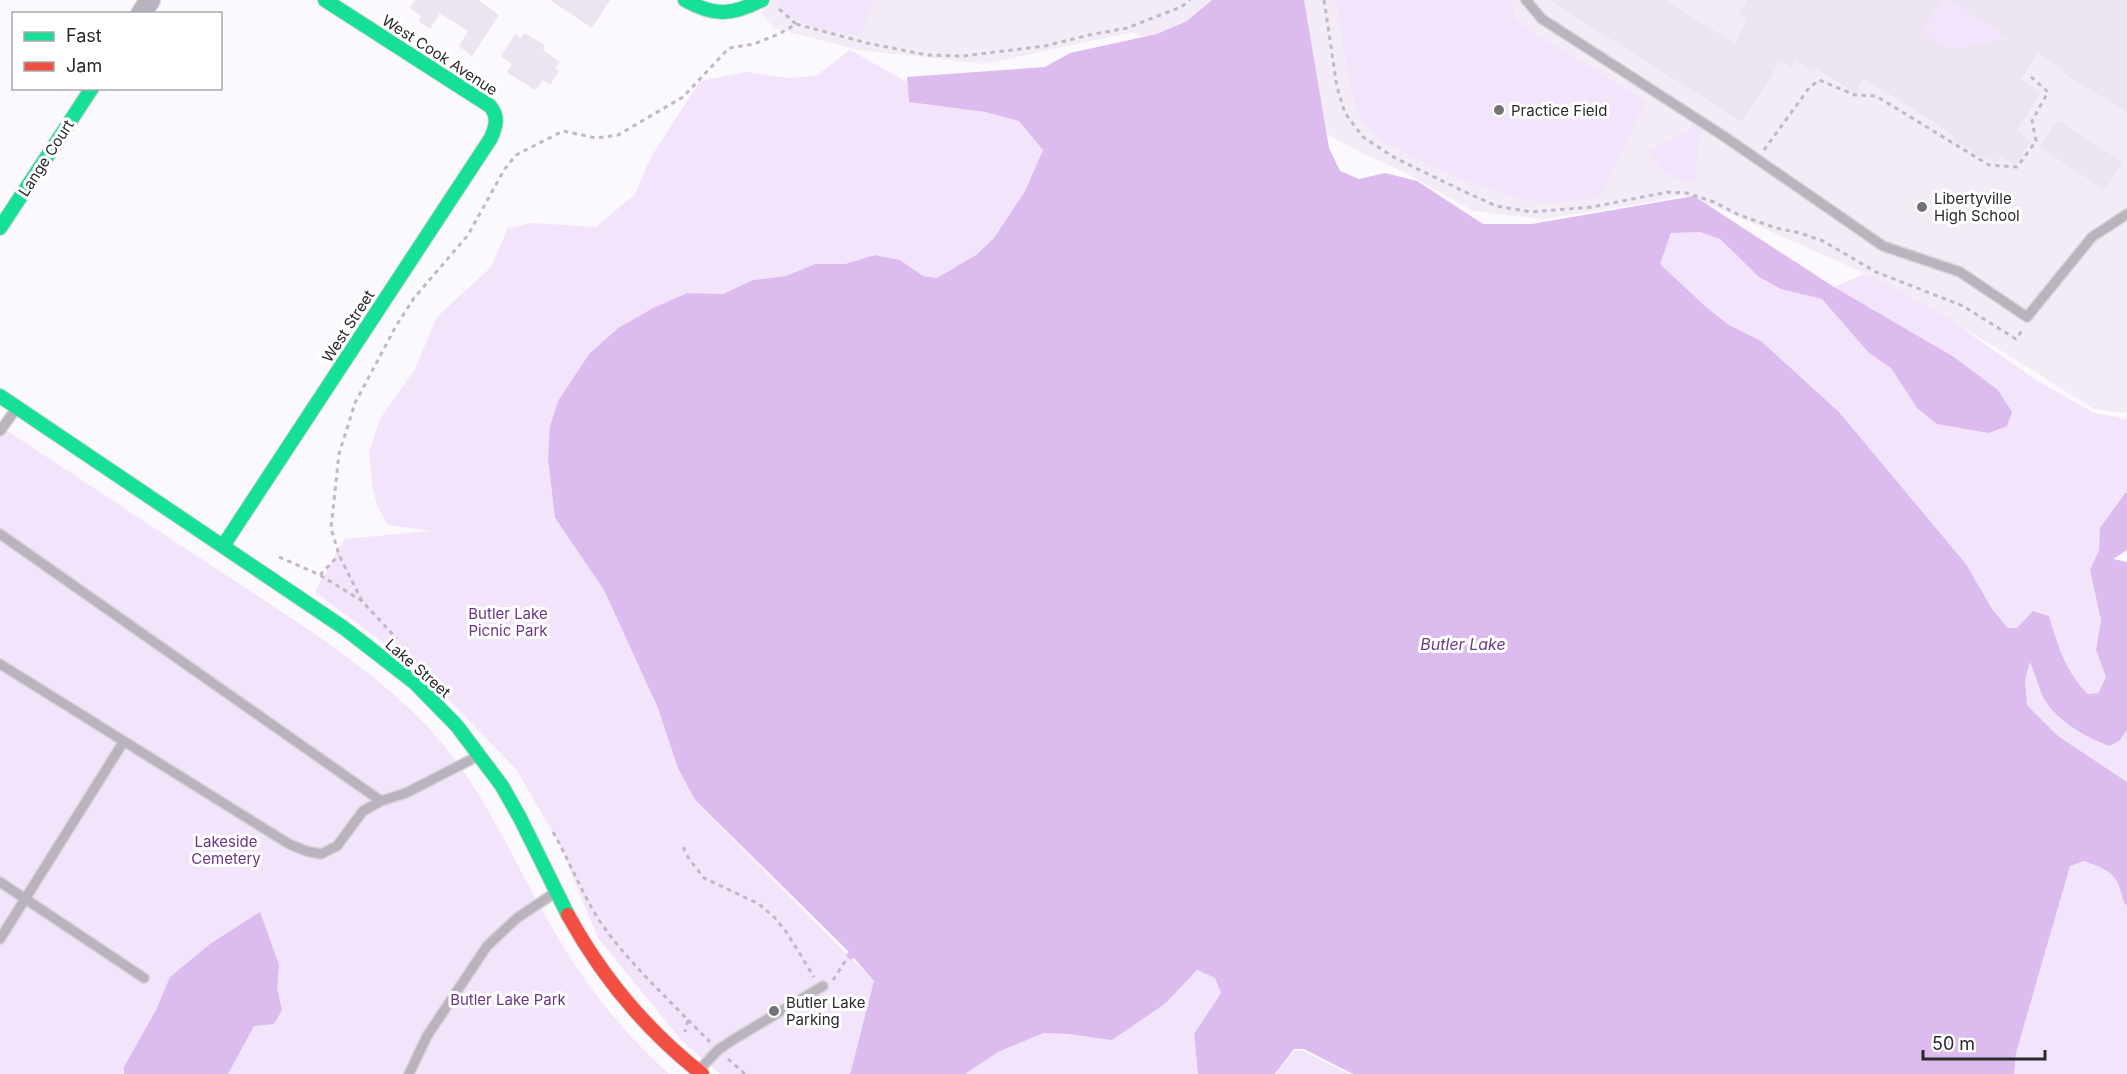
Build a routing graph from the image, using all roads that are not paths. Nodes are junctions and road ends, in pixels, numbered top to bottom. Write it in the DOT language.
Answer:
graph roads {
  1 [pos="325,0"];
  2 [pos="685,0"];
  3 [pos="1526,0"];
  4 [pos="769,3"];
  5 [pos="91,90"];
  6 [pos="497,124"];
  7 [pos="2127,214"];
  8 [pos="0,228"];
  9 [pos="0,396"];
  10 [pos="17,407"];
  11 [pos="0,431"];
  12 [pos="0,534"];
  13 [pos="223,546"];
  14 [pos="0,664"];
  15 [pos="124,741"];
  16 [pos="480,755"];
  17 [pos="381,801"];
  18 [pos="0,882"];
  19 [pos="555,893"];
  20 [pos="26,898"];
  21 [pos="0,939"];
  22 [pos="144,978"];
  23 [pos="823,986"];
  24 [pos="700,1073"];
  25 [pos="409,1074"];
  1 -- 6 [label="street, West Cook Avenue"];
  2 -- 4 [label="street"];
  3 -- 7 [label="lane"];
  5 -- 8 [label="street, Lange Court"];
  6 -- 13 [label="street, West Street"];
  9 -- 10 [label="street, Lake Street"];
  10 -- 11 [label="lane"];
  10 -- 13 [label="street, Lake Street"];
  12 -- 17 [label="lane"];
  13 -- 16 [label="street, Lake Street"];
  14 -- 15 [label="lane"];
  15 -- 17 [label="lane"];
  15 -- 20 [label="lane"];
  16 -- 17 [label="lane"];
  16 -- 19 [label="street, Lake Street"];
  18 -- 20 [label="lane"];
  19 -- 24 [label="street, Lake Street"];
  19 -- 25 [label="lane"];
  20 -- 21 [label="lane"];
  20 -- 22 [label="lane"];
  23 -- 24 [label="lane"];
}
